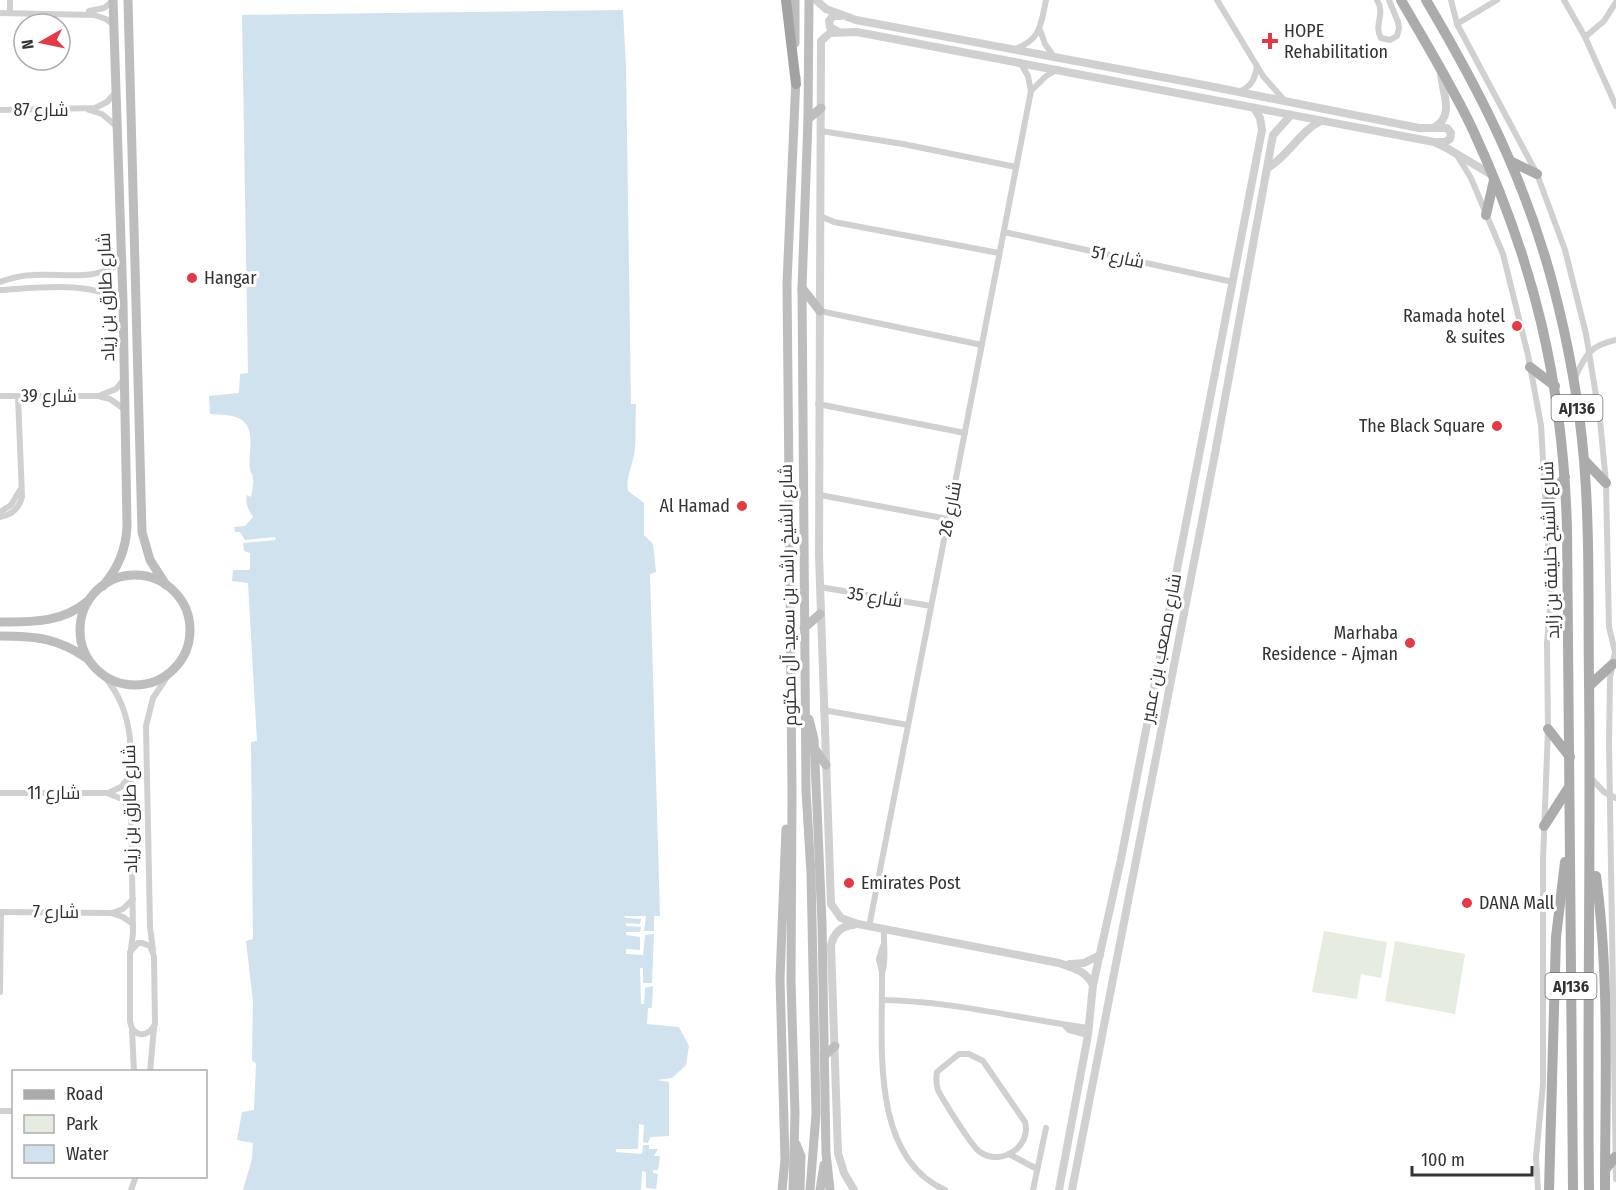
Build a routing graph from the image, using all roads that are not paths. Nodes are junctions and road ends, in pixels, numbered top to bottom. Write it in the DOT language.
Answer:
graph roads {
  1 [pos="10,0"];
  2 [pos="113,0"];
  3 [pos="128,0"];
  4 [pos="786,0"];
  5 [pos="795,0"];
  6 [pos="809,0"];
  7 [pos="816,0"];
  8 [pos="1046,0"];
  9 [pos="1217,0"];
  10 [pos="1377,0"];
  11 [pos="1389,0"];
  12 [pos="1401,0"];
  13 [pos="1426,0"];
  14 [pos="1451,0"];
  15 [pos="1497,0"];
  16 [pos="1564,0"];
  17 [pos="1616,2"];
  18 [pos="0,13"];
  19 [pos="10,13"];
  20 [pos="80,14"];
  21 [pos="841,16"];
  22 [pos="1457,24"];
  23 [pos="114,25"];
  24 [pos="129,26"];
  25 [pos="1040,30"];
  26 [pos="838,31"];
  27 [pos="1585,37"];
  28 [pos="1010,50"];
  29 [pos="1056,58"];
  30 [pos="1020,62"];
  31 [pos="1257,66"];
  32 [pos="1441,68"];
  33 [pos="1058,69"];
  34 [pos="796,84"];
  35 [pos="1031,91"];
  36 [pos="1235,92"];
  37 [pos="115,93"];
  38 [pos="1287,103"];
  39 [pos="1616,106"];
  40 [pos="821,108"];
  41 [pos="1254,108"];
  42 [pos="83,109"];
  43 [pos="0,110"];
  44 [pos="1291,115"];
  45 [pos="808,119"];
  46 [pos="1321,121"];
  47 [pos="116,126"];
  48 [pos="1434,127"];
  49 [pos="1262,130"];
  50 [pos="821,131"];
  51 [pos="1274,135"];
  52 [pos="1434,142"];
  53 [pos="1455,154"];
  54 [pos="1512,162"];
  55 [pos="1016,167"];
  56 [pos="1269,167"];
  57 [pos="1537,174"];
  58 [pos="1494,178"];
  59 [pos="1486,215"];
  60 [pos="820,216"];
  61 [pos="1004,232"];
  62 [pos="999,253"];
  63 [pos="122,262"];
  64 [pos="0,282"];
  65 [pos="1233,282"];
  66 [pos="802,288"];
  67 [pos="0,290"];
  68 [pos="123,302"];
  69 [pos="820,311"];
  70 [pos="1586,334"];
  71 [pos="1616,340"];
  72 [pos="1602,343"];
  73 [pos="982,345"];
  74 [pos="1589,353"];
  75 [pos="1530,367"];
  76 [pos="124,379"];
  77 [pos="1574,381"];
  78 [pos="1555,386"];
  79 [pos="0,396"];
  80 [pos="18,396"];
  81 [pos="98,396"];
  82 [pos="818,404"];
  83 [pos="125,410"];
  84 [pos="965,433"];
  85 [pos="1584,460"];
  86 [pos="1565,477"];
  87 [pos="21,483"];
  88 [pos="1606,483"];
  89 [pos="820,495"];
  90 [pos="1546,507"];
  91 [pos="0,512"];
  92 [pos="0,517"];
  93 [pos="948,519"];
  94 [pos="1608,545"];
  95 [pos="1615,551"];
  96 [pos="166,585"];
  97 [pos="102,586"];
  98 [pos="820,587"];
  99 [pos="92,597"];
  100 [pos="931,606"];
  101 [pos="820,614"];
  102 [pos="0,622"];
  103 [pos="804,628"];
  104 [pos="0,636"];
  105 [pos="89,660"];
  106 [pos="1613,664"];
  107 [pos="169,674"];
  108 [pos="104,676"];
  109 [pos="1589,686"];
  110 [pos="823,710"];
  111 [pos="806,713"];
  112 [pos="908,725"];
  113 [pos="1548,729"];
  114 [pos="814,748"];
  115 [pos="1570,757"];
  116 [pos="826,765"];
  117 [pos="130,775"];
  118 [pos="1590,776"];
  119 [pos="1570,787"];
  120 [pos="792,792"];
  121 [pos="0,793"];
  122 [pos="107,794"];
  123 [pos="1613,797"];
  124 [pos="131,810"];
  125 [pos="1613,820"];
  126 [pos="1544,826"];
  127 [pos="1570,841"];
  128 [pos="1590,846"];
  129 [pos="133,899"];
  130 [pos="0,912"];
  131 [pos="111,913"];
  132 [pos="133,924"];
  133 [pos="858,924"];
  134 [pos="869,927"];
  135 [pos="884,930"];
  136 [pos="131,949"];
  137 [pos="153,950"];
  138 [pos="1100,955"];
  139 [pos="1059,963"];
  140 [pos="1093,985"];
  141 [pos="0,992"];
  142 [pos="882,1000"];
  143 [pos="1615,1027"];
  144 [pos="154,1028"];
  145 [pos="132,1030"];
  146 [pos="1089,1031"];
  147 [pos="1605,1041"];
  148 [pos="835,1046"];
  149 [pos="824,1056"];
  150 [pos="1543,1065"];
  151 [pos="134,1070"];
  152 [pos="150,1070"];
  153 [pos="1552,1081"];
  154 [pos="1046,1128"];
  155 [pos="795,1142"];
  156 [pos="826,1153"];
  157 [pos="1009,1154"];
  158 [pos="1615,1157"];
  159 [pos="1037,1169"];
  160 [pos="1605,1170"];
  161 [pos="1616,1179"];
  162 [pos="782,1190"];
  163 [pos="793,1190"];
  164 [pos="800,1190"];
  165 [pos="810,1190"];
  166 [pos="818,1190"];
  167 [pos="830,1190"];
  168 [pos="854,1190"];
  169 [pos="945,1190"];
  170 [pos="1033,1190"];
  171 [pos="1059,1190"];
  172 [pos="1072,1190"];
  173 [pos="1538,1190"];
  174 [pos="1549,1190"];
  175 [pos="1573,1190"];
  176 [pos="1589,1190"];
  177 [pos="1605,1190"];
  1 -- 19 [label="street"];
  2 -- 20 [label="street"];
  2 -- 23 [label="main road, شارع طارق بن زياد"];
  3 -- 24 [label="main road, شارع طارق بن زياد"];
  4 -- 34 [label="highway"];
  5 -- 34 [label="main road, شارع الشيخ راشد بن سعيد آل مكتوم"];
  6 -- 45 [label="main road, شارع الشيخ راشد بن سعيد آل مكتوم"];
  7 -- 21 [label="street"];
  8 -- 25 [label="street"];
  9 -- 31 [label="street"];
  10 -- 11 [label="street"];
  12 -- 32 [label="main road, شارع الشيخ خليفة بن زايد / AJ136"];
  13 -- 54 [label="main road, شارع الشيخ خليفة بن زايد / AJ136"];
  14 -- 22 [label="street"];
  15 -- 22 [label="street"];
  16 -- 27 [label="street"];
  17 -- 27 [label="street"];
  18 -- 19 [label="street"];
  19 -- 20 [label="street"];
  20 -- 23 [label="street"];
  21 -- 26 [label="street"];
  21 -- 28 [label="street"];
  22 -- 57 [label="street"];
  23 -- 24 [label="main road"];
  23 -- 37 [label="main road, شارع طارق بن زياد"];
  24 -- 96 [label="main road, شارع طارق بن زياد"];
  25 -- 28 [label="street"];
  25 -- 29 [label="street"];
  26 -- 30 [label="street"];
  26 -- 40 [label="street"];
  27 -- 39 [label="street"];
  28 -- 29 [label="street"];
  29 -- 36 [label="street"];
  30 -- 33 [label="street"];
  30 -- 35 [label="street"];
  31 -- 36 [label="street"];
  31 -- 38 [label="street"];
  32 -- 48 [label="street"];
  32 -- 58 [label="main road, شارع الشيخ خليفة بن زايد / AJ136"];
  33 -- 35 [label="street"];
  33 -- 41 [label="street"];
  34 -- 120 [label="main road, شارع الشيخ راشد بن سعيد آل مكتوم"];
  35 -- 55 [label="street, شارع 26"];
  36 -- 38 [label="street"];
  37 -- 42 [label="street, شارع 87"];
  37 -- 47 [label="main road, شارع طارق بن زياد"];
  38 -- 48 [label="street"];
  40 -- 45 [label="main road"];
  40 -- 50 [label="street"];
  41 -- 44 [label="street"];
  41 -- 49 [label="street"];
  42 -- 43 [label="street, شارع 87"];
  42 -- 47 [label="street, شارع 87"];
  44 -- 46 [label="street"];
  44 -- 51 [label="street"];
  45 -- 66 [label="main road, شارع الشيخ راشد بن سعيد آل مكتوم"];
  46 -- 52 [label="street"];
  46 -- 56 [label="street"];
  47 -- 63 [label="main road, شارع طارق بن زياد"];
  48 -- 52 [label="street"];
  49 -- 51 [label="street"];
  49 -- 65 [label="street, شارع مصعب بن عمير"];
  50 -- 55 [label="street"];
  50 -- 60 [label="street"];
  51 -- 56 [label="street, شارع مصعب بن عمير"];
  52 -- 53 [label="street"];
  53 -- 58 [label="street"];
  53 -- 59 [label="street"];
  54 -- 57 [label="main road"];
  54 -- 77 [label="main road, شارع الشيخ خليفة بن زايد / AJ136"];
  55 -- 61 [label="street, شارع 26"];
  56 -- 172 [label="street, شارع مصعب بن عمير"];
  57 -- 70 [label="street"];
  58 -- 59 [label="main road"];
  58 -- 78 [label="main road, شارع الشيخ خليفة بن زايد / AJ136"];
  59 -- 75 [label="street"];
  60 -- 62 [label="street"];
  60 -- 69 [label="street"];
  61 -- 62 [label="street, شارع 26"];
  61 -- 65 [label="street, شارع 51"];
  62 -- 73 [label="street, شارع 26"];
  63 -- 64 [label="street"];
  63 -- 68 [label="main road, شارع طارق بن زياد"];
  65 -- 138 [label="street, شارع مصعب بن عمير"];
  66 -- 69 [label="main road"];
  66 -- 103 [label="main road, شارع الشيخ راشد بن سعيد آل مكتوم"];
  67 -- 68 [label="street"];
  68 -- 76 [label="main road, شارع طارق بن زياد"];
  69 -- 73 [label="street"];
  69 -- 82 [label="street"];
  70 -- 72 [label="street"];
  70 -- 74 [label="street"];
  71 -- 72 [label="street"];
  72 -- 74 [label="street"];
  73 -- 84 [label="street, شارع 26"];
  74 -- 77 [label="street"];
  74 -- 88 [label="street"];
  75 -- 78 [label="main road"];
  75 -- 90 [label="street"];
  76 -- 81 [label="street, شارع 39"];
  76 -- 83 [label="main road, شارع طارق بن زياد"];
  77 -- 85 [label="main road, شارع الشيخ خليفة بن زايد / AJ136"];
  78 -- 86 [label="main road, شارع الشيخ خليفة بن زايد / AJ136"];
  79 -- 80 [label="street, شارع 39"];
  80 -- 81 [label="street, شارع 39"];
  80 -- 87 [label="street"];
  81 -- 83 [label="street, شارع 39"];
  82 -- 84 [label="street"];
  82 -- 89 [label="street"];
  83 -- 97 [label="main road, شارع طارق بن زياد"];
  84 -- 93 [label="street, شارع 26"];
  85 -- 88 [label="main road"];
  85 -- 109 [label="main road, شارع الشيخ خليفة بن زايد / AJ136"];
  86 -- 90 [label="main road"];
  86 -- 115 [label="main road, شارع الشيخ خليفة بن زايد / AJ136"];
  87 -- 91 [label="street"];
  87 -- 92 [label="street"];
  88 -- 94 [label="street"];
  89 -- 93 [label="street"];
  89 -- 98 [label="street"];
  90 -- 113 [label="street"];
  93 -- 100 [label="street, شارع 26"];
  94 -- 95 [label="street"];
  94 -- 106 [label="street"];
  96 -- 97 [label="main road"];
  96 -- 107 [label="main road"];
  97 -- 99 [label="main road"];
  98 -- 100 [label="street, شارع 35"];
  98 -- 101 [label="street"];
  99 -- 102 [label="main road"];
  99 -- 105 [label="main road"];
  100 -- 112 [label="street, شارع 26"];
  101 -- 103 [label="main road"];
  101 -- 110 [label="street"];
  103 -- 111 [label="main road, شارع الشيخ راشد بن سعيد آل مكتوم"];
  104 -- 105 [label="main road"];
  105 -- 108 [label="main road"];
  106 -- 109 [label="main road"];
  106 -- 123 [label="street"];
  107 -- 108 [label="main road"];
  107 -- 137 [label="street, شارع طارق بن زياد"];
  108 -- 117 [label="street, شارع طارق بن زياد"];
  109 -- 118 [label="main road, شارع الشيخ خليفة بن زايد / AJ136"];
  110 -- 112 [label="street"];
  110 -- 116 [label="street"];
  111 -- 114 [label="main road"];
  111 -- 165 [label="main road, شارع الشيخ راشد بن سعيد آل مكتوم"];
  112 -- 134 [label="street, شارع 26"];
  113 -- 115 [label="main road"];
  113 -- 126 [label="street"];
  114 -- 116 [label="main road"];
  114 -- 149 [label="main road"];
  115 -- 119 [label="main road, شارع الشيخ خليفة بن زايد / AJ136"];
  116 -- 133 [label="street"];
  117 -- 122 [label="street, شارع 11"];
  117 -- 124 [label="street, شارع طارق بن زياد"];
  118 -- 123 [label="street"];
  118 -- 128 [label="main road, شارع الشيخ خليفة بن زايد / AJ136"];
  119 -- 126 [label="main road"];
  119 -- 127 [label="main road, شارع الشيخ خليفة بن زايد / AJ136"];
  120 -- 155 [label="main road, شارع الشيخ راشد بن سعيد آل مكتوم"];
  120 -- 162 [label="main road"];
  121 -- 122 [label="street, شارع 11"];
  122 -- 124 [label="street, شارع 11"];
  123 -- 125 [label="street"];
  124 -- 129 [label="street, شارع طارق بن زياد"];
  125 -- 143 [label="street"];
  126 -- 150 [label="street"];
  127 -- 153 [label="main road"];
  127 -- 175 [label="main road, شارع الشيخ خليفة بن زايد / AJ136"];
  128 -- 147 [label="main road"];
  128 -- 176 [label="main road, شارع الشيخ خليفة بن زايد / AJ136"];
  129 -- 131 [label="street"];
  129 -- 132 [label="street, شارع طارق بن زياد"];
  130 -- 131 [label="street, شارع 7"];
  130 -- 141 [label="street"];
  131 -- 132 [label="street, شارع 7"];
  132 -- 136 [label="street, شارع طارق بن زياد"];
  133 -- 134 [label="street"];
  133 -- 148 [label="street"];
  134 -- 135 [label="street"];
  135 -- 139 [label="street"];
  135 -- 142 [label="street"];
  136 -- 137 [label="street"];
  136 -- 145 [label="street, شارع طارق بن زياد"];
  137 -- 144 [label="street, شارع طارق بن زياد"];
  138 -- 139 [label="street"];
  138 -- 140 [label="street, شارع مصعب بن عمير"];
  139 -- 140 [label="street"];
  140 -- 146 [label="street, شارع مصعب بن عمير"];
  142 -- 146 [label="street"];
  142 -- 169 [label="street"];
  143 -- 147 [label="main road"];
  143 -- 158 [label="street"];
  144 -- 145 [label="street"];
  144 -- 152 [label="street, شارع طارق بن زياد"];
  145 -- 151 [label="street, شارع طارق بن زياد"];
  146 -- 171 [label="street, شارع مصعب بن عمير"];
  147 -- 160 [label="main road"];
  148 -- 149 [label="main road"];
  148 -- 168 [label="street"];
  149 -- 156 [label="main road"];
  150 -- 153 [label="main road"];
  150 -- 173 [label="street"];
  153 -- 174 [label="main road"];
  154 -- 159 [label="street"];
  155 -- 163 [label="main road, شارع الشيخ راشد بن سعيد آل مكتوم"];
  155 -- 164 [label="main road"];
  156 -- 166 [label="main road"];
  156 -- 167 [label="main road"];
  157 -- 157 [label="street"];
  157 -- 159 [label="street"];
  158 -- 160 [label="main road"];
  158 -- 161 [label="street"];
  159 -- 170 [label="street"];
  160 -- 177 [label="main road"];
}
